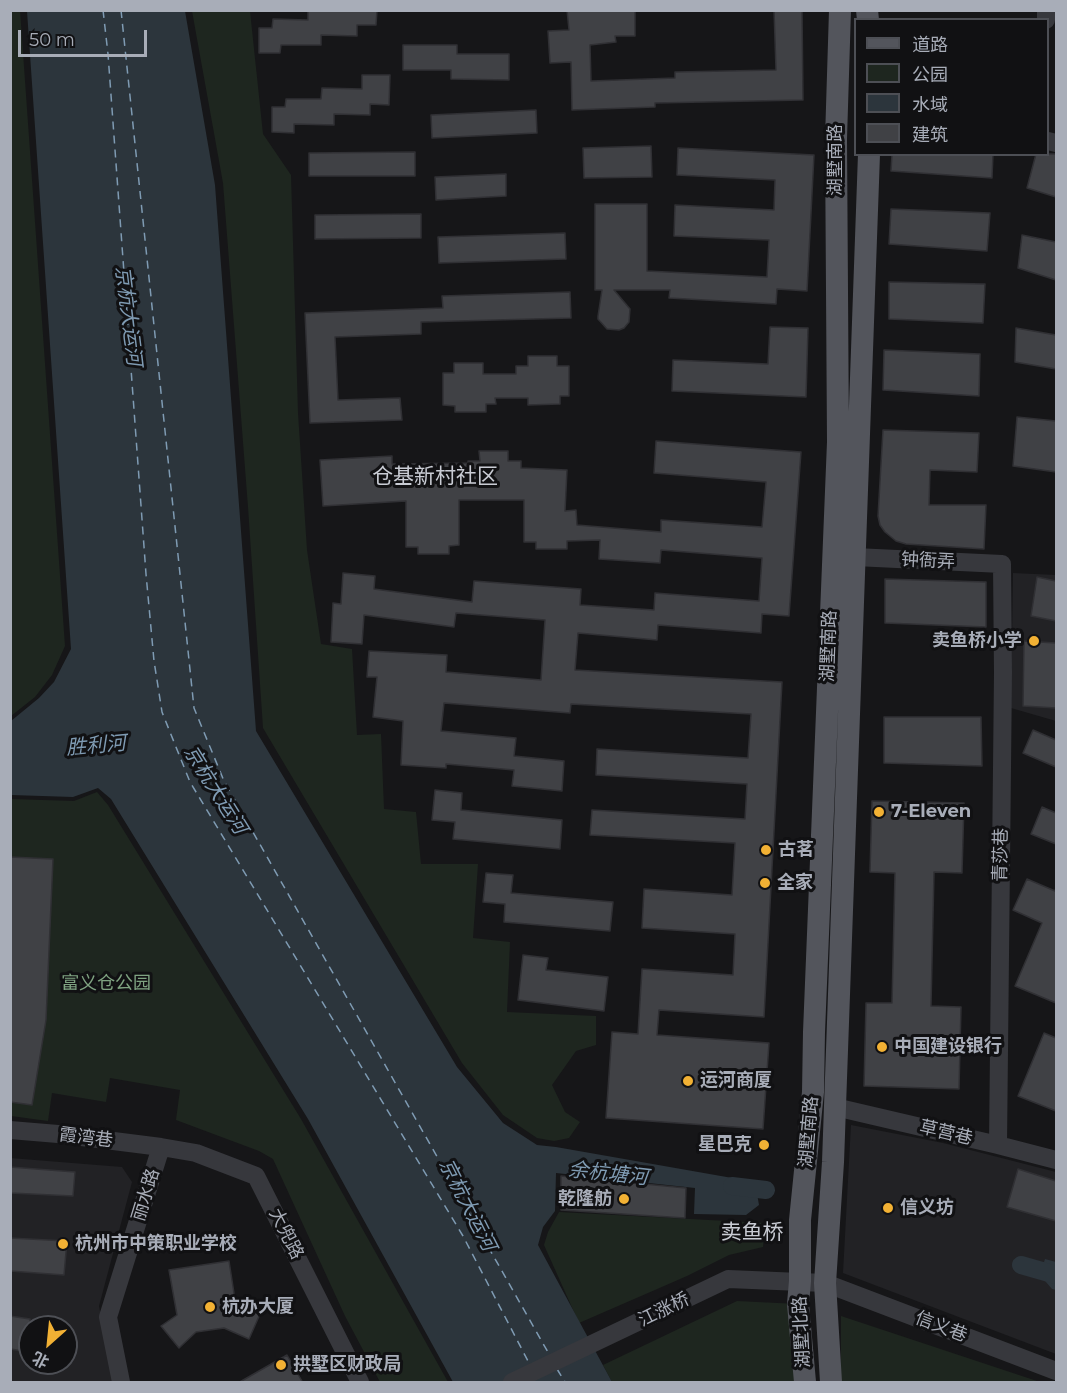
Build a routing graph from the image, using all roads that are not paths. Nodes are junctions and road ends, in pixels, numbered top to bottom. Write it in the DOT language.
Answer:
graph roads {
  1 [pos="840,10"];
  2 [pos="869,156"];
  3 [pos="855,557"];
  4 [pos="1002,564"];
  5 [pos="835,1107"];
  6 [pos="10,1130"];
  7 [pos="998,1145"];
  8 [pos="161,1147"];
  9 [pos="1056,1160"];
  10 [pos="800,1281"];
  11 [pos="825,1283"];
  12 [pos="1056,1371"];
  13 [pos="121,1383"];
  14 [pos="360,1383"];
  15 [pos="512,1383"];
  16 [pos="805,1383"];
  17 [pos="831,1383"];
  1 -- 10 [label="main road, 湖墅南路"];
  2 -- 3 [label="main road, 湖墅南路"];
  3 -- 4 [label="street, 钟衙弄"];
  3 -- 5 [label="main road, 湖墅南路"];
  4 -- 7 [label="street, 青莎巷"];
  5 -- 7 [label="street, 草营巷"];
  5 -- 11 [label="main road, 湖墅南路"];
  6 -- 8 [label="street, 霞湾巷"];
  7 -- 9 [label="street, 草营巷"];
  8 -- 13 [label="street, 丽水路"];
  8 -- 14 [label="street, 大兜路"];
  10 -- 11 [label="street, 江涨桥"];
  10 -- 15 [label="street, 江涨桥"];
  10 -- 16 [label="main road, 湖墅北路"];
  11 -- 12 [label="street, 信义巷"];
  11 -- 17 [label="main road, 湖墅北路"];
}
